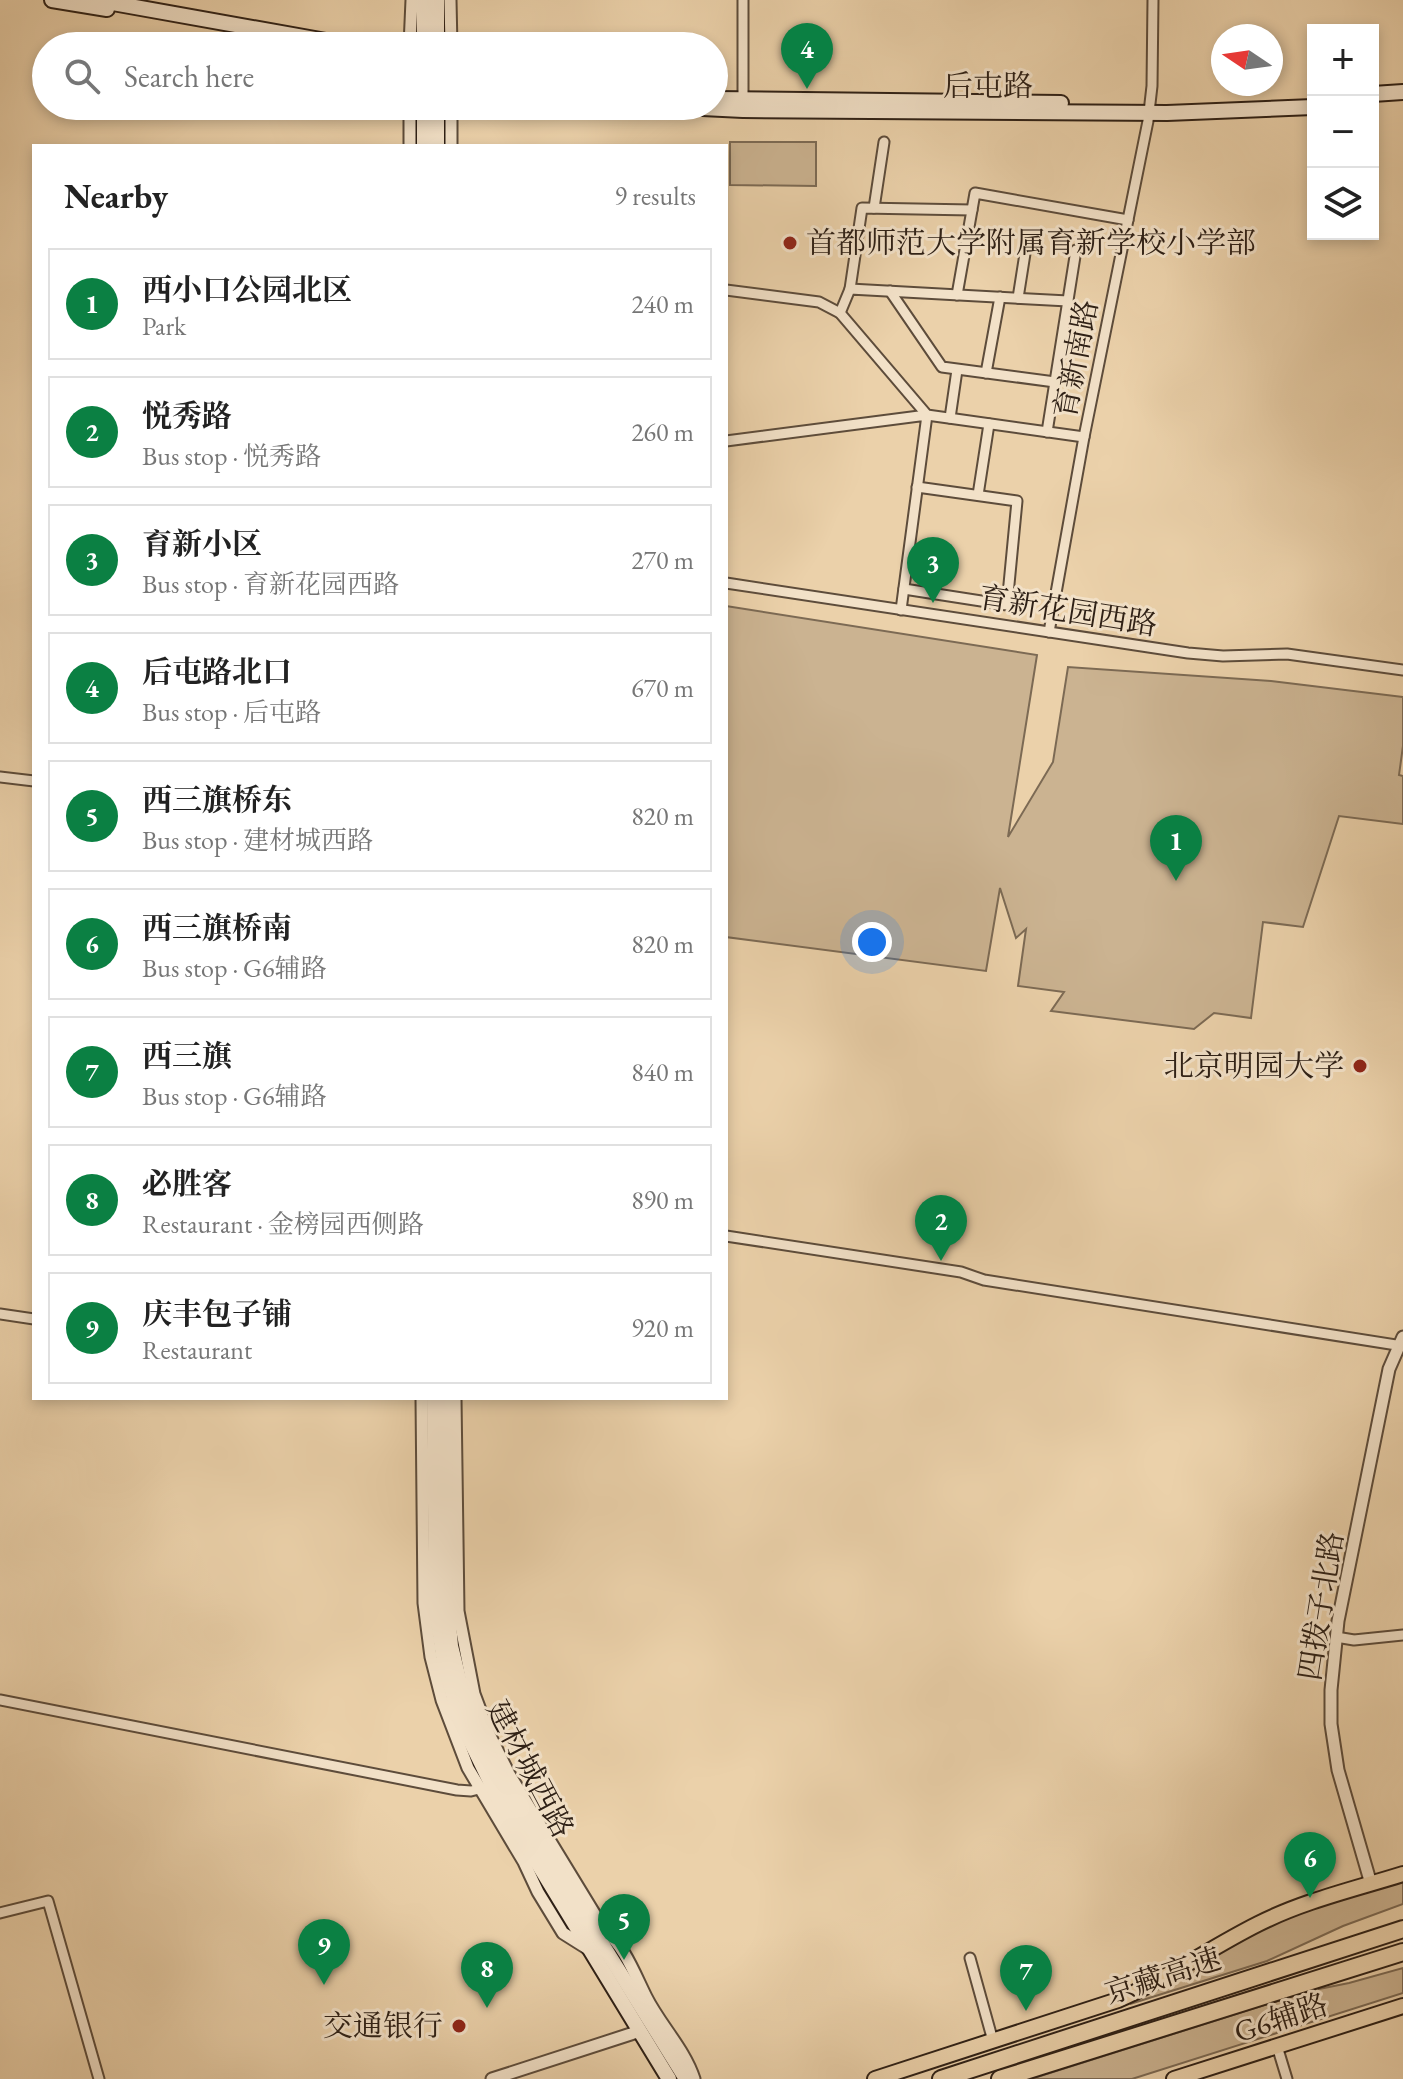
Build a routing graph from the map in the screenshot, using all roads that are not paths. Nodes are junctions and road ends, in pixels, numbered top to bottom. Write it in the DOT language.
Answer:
graph roads {
  1 [pos="52,0"];
  2 [pos="96,0"];
  3 [pos="412,0"];
  4 [pos="424,0"];
  5 [pos="437,0"];
  6 [pos="450,0"];
  7 [pos="743,0"];
  8 [pos="1153,0"];
  9 [pos="242,32"];
  10 [pos="275,32"];
  11 [pos="411,32"];
  12 [pos="424,32"];
  13 [pos="437,32"];
  14 [pos="451,32"];
  15 [pos="1403,92"];
  16 [pos="1379,94"];
  17 [pos="1307,97"];
  18 [pos="728,99"];
  19 [pos="743,100"];
  20 [pos="1403,102"];
  21 [pos="1379,103"];
  22 [pos="1307,107"];
  23 [pos="1150,108"];
  24 [pos="728,109"];
  25 [pos="410,120"];
  26 [pos="424,120"];
  27 [pos="437,120"];
  28 [pos="451,120"];
  29 [pos="884,142"];
  30 [pos="410,144"];
  31 [pos="424,144"];
  32 [pos="437,144"];
  33 [pos="451,144"];
  34 [pos="874,208"];
  35 [pos="972,210"];
  36 [pos="1128,220"];
  37 [pos="1027,241"];
  38 [pos="1076,250"];
  39 [pos="850,289"];
  40 [pos="728,290"];
  41 [pos="890,291"];
  42 [pos="957,295"];
  43 [pos="1000,297"];
  44 [pos="1018,298"];
  45 [pos="1068,301"];
  46 [pos="840,313"];
  47 [pos="957,370"];
  48 [pos="986,373"];
  49 [pos="1055,382"];
  50 [pos="927,415"];
  51 [pos="950,418"];
  52 [pos="989,424"];
  53 [pos="1047,432"];
  54 [pos="1084,437"];
  55 [pos="728,441"];
  56 [pos="917,487"];
  57 [pos="978,495"];
  58 [pos="728,583"];
  59 [pos="904,589"];
  60 [pos="901,610"];
  61 [pos="1049,632"];
  62 [pos="1403,670"];
  63 [pos="0,777"];
  64 [pos="32,781"];
  65 [pos="728,1236"];
  66 [pos="0,1314"];
  67 [pos="32,1319"];
  68 [pos="1401,1343"];
  69 [pos="422,1400"];
  70 [pos="434,1400"];
  71 [pos="445,1400"];
  72 [pos="455,1400"];
  73 [pos="1403,1635"];
  74 [pos="1336,1637"];
  75 [pos="0,1700"];
  76 [pos="490,1785"];
  77 [pos="1403,1874"];
  78 [pos="1371,1884"];
  79 [pos="0,1913"];
  80 [pos="1403,1929"];
  81 [pos="1403,1952"];
  82 [pos="970,1958"];
  83 [pos="1403,2006"];
  84 [pos="640,2031"];
  85 [pos="993,2041"];
  86 [pos="1277,2046"];
  87 [pos="657,2060"];
  88 [pos="689,2077"];
  89 [pos="99,2079"];
  90 [pos="492,2079"];
  91 [pos="662,2079"];
  92 [pos="875,2079"];
  93 [pos="941,2079"];
  94 [pos="1000,2079"];
  95 [pos="1174,2079"];
  96 [pos="1287,2079"];
  1 -- 9 [label="main road"];
  2 -- 10 [label="main road"];
  3 -- 11 [label="street"];
  4 -- 12 [label="main road"];
  5 -- 13 [label="main road"];
  6 -- 14 [label="street"];
  7 -- 19 [label="street"];
  8 -- 23 [label="street, 育新南路"];
  15 -- 16 [label="main road"];
  17 -- 23 [label="main road, 后屯路"];
  18 -- 19 [label="main road, 后屯路"];
  19 -- 23 [label="main road, 后屯路"];
  20 -- 21 [label="main road"];
  22 -- 23 [label="main road, 后屯路"];
  23 -- 24 [label="main road, 后屯路"];
  23 -- 36 [label="street, 育新南路"];
  25 -- 30 [label="street"];
  26 -- 31 [label="main road"];
  27 -- 32 [label="main road"];
  28 -- 33 [label="street"];
  29 -- 34 [label="street"];
  34 -- 35 [label="street"];
  34 -- 39 [label="street"];
  35 -- 36 [label="street"];
  35 -- 42 [label="street"];
  36 -- 54 [label="street, 育新南路"];
  37 -- 44 [label="street"];
  38 -- 45 [label="street"];
  39 -- 41 [label="street"];
  39 -- 46 [label="street"];
  40 -- 46 [label="street"];
  41 -- 42 [label="street"];
  41 -- 47 [label="street"];
  42 -- 43 [label="street"];
  43 -- 44 [label="street"];
  43 -- 48 [label="street"];
  44 -- 45 [label="street"];
  45 -- 49 [label="street"];
  46 -- 50 [label="street"];
  47 -- 48 [label="street"];
  47 -- 51 [label="street"];
  48 -- 49 [label="street"];
  49 -- 53 [label="street"];
  50 -- 51 [label="street"];
  50 -- 55 [label="street"];
  50 -- 56 [label="street"];
  51 -- 52 [label="street"];
  52 -- 53 [label="street"];
  52 -- 57 [label="street"];
  53 -- 54 [label="street"];
  54 -- 61 [label="street, 育新南路"];
  56 -- 57 [label="street"];
  56 -- 59 [label="street"];
  57 -- 59 [label="street"];
  58 -- 60 [label="street, 育新花园西路"];
  59 -- 60 [label="street"];
  60 -- 61 [label="street, 育新花园西路"];
  61 -- 62 [label="street, 育新花园西路"];
  63 -- 64 [label="street"];
  65 -- 68 [label="street"];
  66 -- 67 [label="street"];
  68 -- 74 [label="street, 四拨子北路"];
  69 -- 76 [label="street, 建材城西路"];
  70 -- 76 [label="main road, 建材城西路"];
  71 -- 76 [label="main road, 建材城西路"];
  72 -- 88 [label="street, 建材城西路"];
  73 -- 74 [label="street"];
  74 -- 78 [label="street, 四拨子北路"];
  75 -- 76 [label="street"];
  76 -- 84 [label="main road, 建材城西路"];
  76 -- 88 [label="main road, 建材城西路"];
  77 -- 78 [label="main road"];
  78 -- 85 [label="main road"];
  79 -- 89 [label="street"];
  80 -- 93 [label="highway, 京藏高速"];
  81 -- 94 [label="highway, 京藏高速"];
  82 -- 85 [label="street"];
  83 -- 86 [label="main road, G6辅路"];
  84 -- 87 [label="main road, 建材城西路"];
  84 -- 90 [label="street"];
  85 -- 92 [label="main road"];
  86 -- 95 [label="main road, G6辅路"];
  86 -- 96 [label="street"];
  87 -- 88 [label="main road, 建材城西路"];
  87 -- 91 [label="main road"];
}
